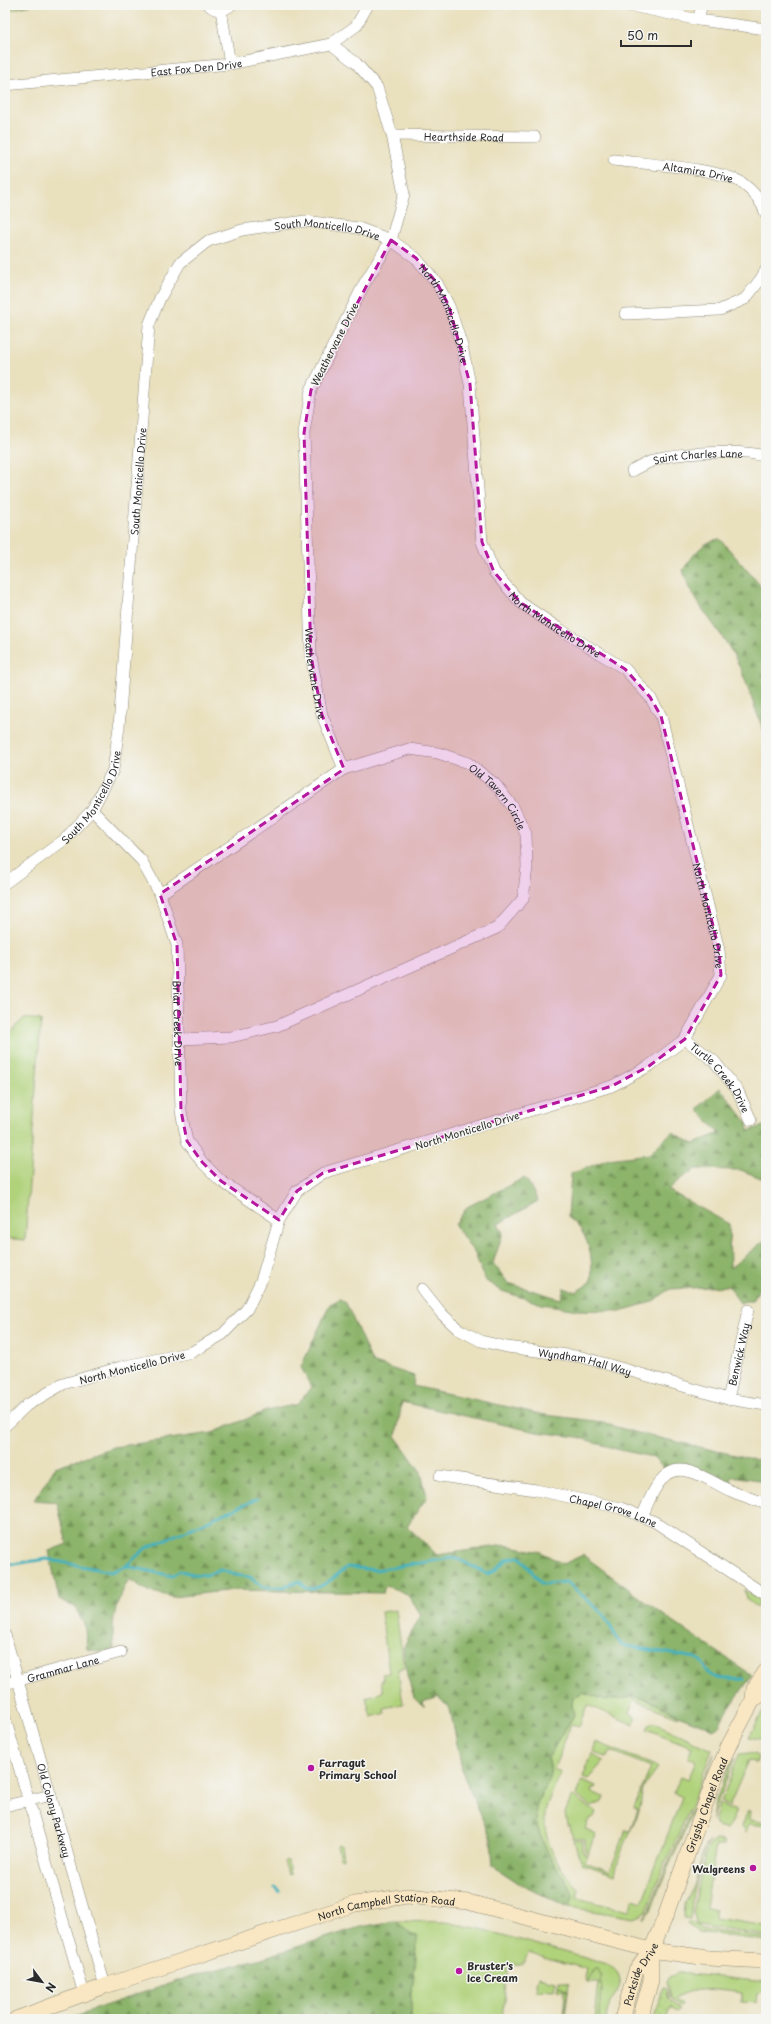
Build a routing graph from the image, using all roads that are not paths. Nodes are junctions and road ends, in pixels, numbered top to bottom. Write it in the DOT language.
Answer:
graph roads {
  1 [pos="209,5"];
  2 [pos="368,5"];
  3 [pos="627,5"];
  4 [pos="701,5"];
  5 [pos="226,8"];
  6 [pos="699,20"];
  7 [pos="766,29"];
  8 [pos="331,44"];
  9 [pos="230,64"];
  10 [pos="5,85"];
  11 [pos="392,135"];
  12 [pos="535,137"];
  13 [pos="614,160"];
  14 [pos="766,214"];
  15 [pos="390,240"];
  16 [pos="766,270"];
  17 [pos="625,314"];
  18 [pos="766,457"];
  19 [pos="632,471"];
  20 [pos="344,768"];
  21 [pos="92,810"];
  22 [pos="5,883"];
  23 [pos="160,894"];
  24 [pos="179,1039"];
  25 [pos="685,1039"];
  26 [pos="751,1120"];
  27 [pos="279,1220"];
  28 [pos="422,1289"];
  29 [pos="748,1310"];
  30 [pos="728,1399"];
  31 [pos="766,1405"];
  32 [pos="5,1426"];
  33 [pos="440,1476"];
  34 [pos="766,1504"];
  35 [pos="642,1516"];
  36 [pos="766,1595"];
  37 [pos="5,1634"];
  38 [pos="121,1652"];
  39 [pos="766,1671"];
  40 [pos="18,1680"];
  41 [pos="5,1684"];
  42 [pos="766,1691"];
  43 [pos="753,1700"];
  44 [pos="5,1718"];
  45 [pos="51,1795"];
  46 [pos="28,1800"];
  47 [pos="5,1806"];
  48 [pos="651,1950"];
  49 [pos="766,1961"];
  50 [pos="105,1986"];
  51 [pos="84,1994"];
  52 [pos="16,2019"];
  53 [pos="622,2019"];
  54 [pos="640,2019"];
  1 -- 5 [label="street"];
  2 -- 8 [label="street, East Fox Den Drive"];
  3 -- 6 [label="street"];
  4 -- 6 [label="street"];
  5 -- 9 [label="street"];
  6 -- 7 [label="street"];
  8 -- 9 [label="street, East Fox Den Drive"];
  8 -- 11 [label="street, Weathervane Drive"];
  9 -- 10 [label="street, East Fox Den Drive"];
  11 -- 12 [label="street, Hearthside Road"];
  11 -- 15 [label="street, Weathervane Drive"];
  13 -- 14 [label="street, Altamira Drive"];
  15 -- 20 [label="street, Weathervane Drive"];
  15 -- 21 [label="street, South Monticello Drive"];
  15 -- 25 [label="street, North Monticello Drive"];
  16 -- 17 [label="street"];
  18 -- 19 [label="street, Saint Charles Lane"];
  20 -- 23 [label="street, Old Tavern Circle"];
  20 -- 24 [label="street, Old Tavern Circle"];
  21 -- 22 [label="street, South Monticello Drive"];
  21 -- 23 [label="street, Briar Creek Drive"];
  23 -- 24 [label="street, Briar Creek Drive"];
  24 -- 27 [label="street, Briar Creek Drive"];
  25 -- 26 [label="street, Turtle Creek Drive"];
  25 -- 27 [label="street, North Monticello Drive"];
  27 -- 32 [label="street, North Monticello Drive"];
  28 -- 30 [label="street, Wyndham Hall Way"];
  29 -- 30 [label="street, Benwick Way"];
  30 -- 31 [label="street, Wyndham Hall Way"];
  33 -- 35 [label="street, Chapel Grove Lane"];
  34 -- 35 [label="street"];
  35 -- 36 [label="street, Chapel Grove Lane"];
  37 -- 40 [label="street, Old Colony Parkway"];
  38 -- 40 [label="street, Grammar Lane"];
  39 -- 43 [label="main road"];
  40 -- 41 [label="street, Grammar Lane"];
  40 -- 45 [label="street, Old Colony Parkway"];
  42 -- 43 [label="main road, Grigsby Chapel Road"];
  43 -- 48 [label="main road, Grigsby Chapel Road"];
  44 -- 46 [label="street"];
  45 -- 46 [label="street"];
  45 -- 50 [label="street, Old Colony Parkway"];
  46 -- 47 [label="street"];
  46 -- 51 [label="street"];
  48 -- 49 [label="main road, North Campbell Station Road"];
  48 -- 50 [label="main road, North Campbell Station Road"];
  48 -- 53 [label="main road, Parkside Drive"];
  48 -- 54 [label="main road, Parkside Drive"];
  50 -- 51 [label="main road, North Campbell Station Road"];
  51 -- 52 [label="main road, North Campbell Station Road"];
}
